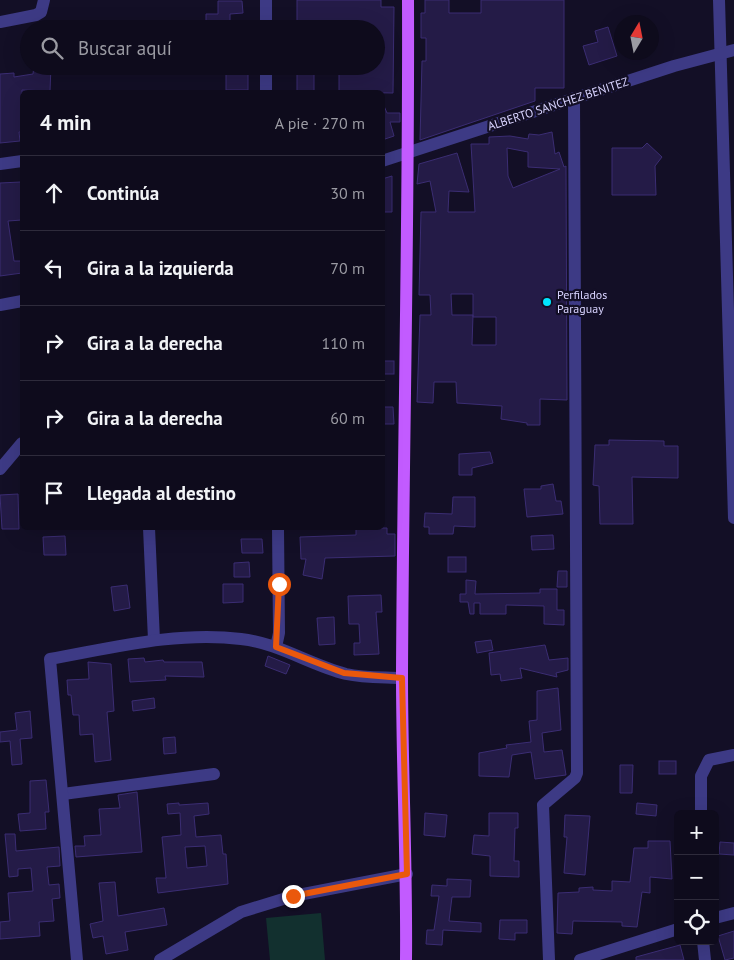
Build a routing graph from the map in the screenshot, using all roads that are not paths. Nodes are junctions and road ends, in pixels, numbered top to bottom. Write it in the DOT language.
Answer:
graph roads {
  1 [pos="44,0"];
  2 [pos="266,0"];
  3 [pos="408,0"];
  4 [pos="719,0"];
  5 [pos="266,20"];
  6 [pos="0,22"];
  7 [pos="734,50"];
  8 [pos="720,54"];
  9 [pos="266,75"];
  10 [pos="266,90"];
  11 [pos="574,98"];
  12 [pos="409,152"];
  13 [pos="385,159"];
  14 [pos="20,161"];
  15 [pos="0,164"];
  16 [pos="20,302"];
  17 [pos="0,305"];
  18 [pos="20,445"];
  19 [pos="0,469"];
  20 [pos="734,518"];
  21 [pos="149,530"];
  22 [pos="278,530"];
  23 [pos="154,640"];
  24 [pos="276,647"];
  25 [pos="402,678"];
  26 [pos="734,754"];
  27 [pos="214,774"];
  28 [pos="63,794"];
  29 [pos="701,810"];
  30 [pos="407,874"];
  31 [pos="734,913"];
  32 [pos="719,917"];
  33 [pos="674,930"];
  34 [pos="704,945"];
  35 [pos="77,960"];
  36 [pos="160,960"];
  37 [pos="406,960"];
  38 [pos="549,960"];
  39 [pos="580,960"];
  40 [pos="706,960"];
  1 -- 6 [label="street"];
  2 -- 5 [label="street"];
  3 -- 12 [label="main road"];
  4 -- 8 [label="street"];
  7 -- 8 [label="street, ALBERTO SANCHEZ BENITEZ"];
  8 -- 11 [label="street, ALBERTO SANCHEZ BENITEZ"];
  8 -- 20 [label="street"];
  9 -- 10 [label="street"];
  11 -- 12 [label="street, ALBERTO SANCHEZ BENITEZ"];
  11 -- 38 [label="street"];
  12 -- 13 [label="street, ALBERTO SANCHEZ BENITEZ"];
  12 -- 25 [label="main road"];
  14 -- 15 [label="street"];
  16 -- 17 [label="street"];
  18 -- 19 [label="street"];
  21 -- 23 [label="street"];
  22 -- 24 [label="street"];
  23 -- 24 [label="street"];
  23 -- 28 [label="street"];
  24 -- 25 [label="street"];
  25 -- 30 [label="main road"];
  26 -- 29 [label="street"];
  27 -- 28 [label="street"];
  28 -- 35 [label="street"];
  30 -- 36 [label="street"];
  30 -- 37 [label="main road"];
  31 -- 32 [label="street"];
  33 -- 39 [label="street"];
  34 -- 40 [label="street"];
}
